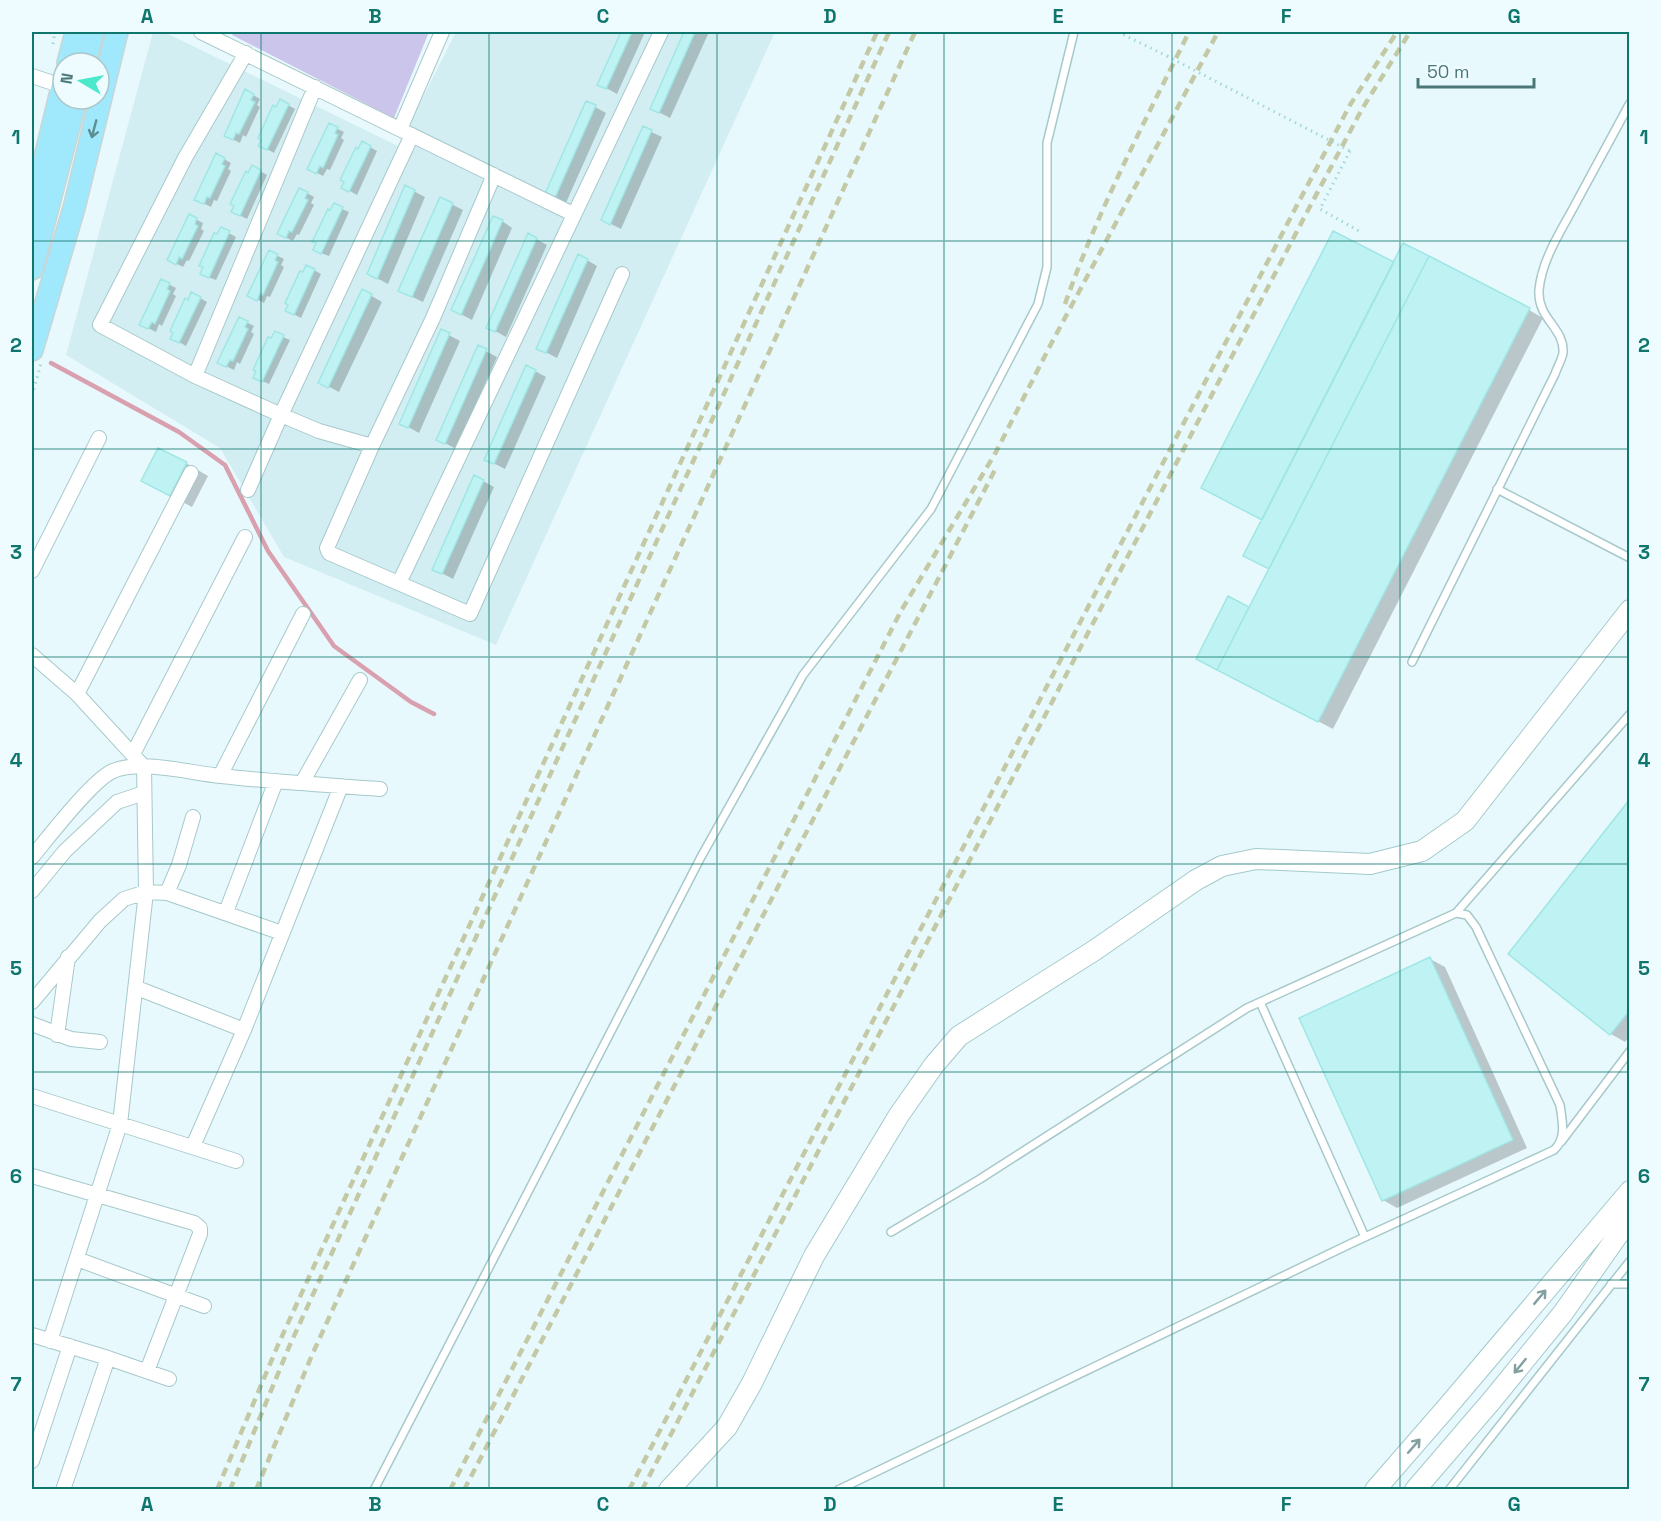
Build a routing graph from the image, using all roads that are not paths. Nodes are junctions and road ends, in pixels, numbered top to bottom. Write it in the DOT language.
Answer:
graph roads {
  1 [pos="76,32"];
  2 [pos="93,32"];
  3 [pos="117,32"];
  4 [pos="201,32"];
  5 [pos="442,32"];
  6 [pos="661,32"];
  7 [pos="1074,32"];
  8 [pos="71,51"];
  9 [pos="88,51"];
  10 [pos="246,53"];
  11 [pos="32,76"];
  12 [pos="51,83"];
  13 [pos="315,87"];
  14 [pos="1629,103"];
  15 [pos="60,111"];
  16 [pos="63,111"];
  17 [pos="406,132"];
  18 [pos="494,175"];
  19 [pos="33,199"];
  20 [pos="573,214"];
  21 [pos="32,269"];
  22 [pos="622,274"];
  23 [pos="32,350"];
  24 [pos="195,376"];
  25 [pos="281,415"];
  26 [pos="99,438"];
  27 [pos="372,446"];
  28 [pos="191,473"];
  29 [pos="248,489"];
  30 [pos="1497,489"];
  31 [pos="245,537"];
  32 [pos="1629,558"];
  33 [pos="32,572"];
  34 [pos="399,583"];
  35 [pos="1629,610"];
  36 [pos="303,614"];
  37 [pos="32,656"];
  38 [pos="1412,662"];
  39 [pos="360,680"];
  40 [pos="77,694"];
  41 [pos="1629,714"];
  42 [pos="133,754"];
  43 [pos="220,776"];
  44 [pos="144,780"];
  45 [pos="302,783"];
  46 [pos="274,785"];
  47 [pos="380,789"];
  48 [pos="338,792"];
  49 [pos="194,817"];
  50 [pos="32,857"];
  51 [pos="32,891"];
  52 [pos="146,892"];
  53 [pos="166,893"];
  54 [pos="226,912"];
  55 [pos="1456,913"];
  56 [pos="282,933"];
  57 [pos="68,956"];
  58 [pos="137,988"];
  59 [pos="32,1002"];
  60 [pos="1260,1002"];
  61 [pos="32,1024"];
  62 [pos="244,1030"];
  63 [pos="57,1035"];
  64 [pos="100,1042"];
  65 [pos="1629,1051"];
  66 [pos="32,1096"];
  67 [pos="120,1124"];
  68 [pos="1560,1144"];
  69 [pos="193,1146"];
  70 [pos="236,1161"];
  71 [pos="32,1176"];
  72 [pos="1629,1191"];
  73 [pos="95,1196"];
  74 [pos="1629,1218"];
  75 [pos="891,1232"];
  76 [pos="1365,1237"];
  77 [pos="77,1259"];
  78 [pos="1629,1261"];
  79 [pos="1611,1284"];
  80 [pos="1629,1284"];
  81 [pos="177,1295"];
  82 [pos="204,1306"];
  83 [pos="32,1335"];
  84 [pos="50,1341"];
  85 [pos="70,1346"];
  86 [pos="108,1358"];
  87 [pos="147,1371"];
  88 [pos="169,1379"];
  89 [pos="32,1461"];
  90 [pos="63,1490"];
  91 [pos="374,1490"];
  92 [pos="669,1490"];
  93 [pos="838,1490"];
  94 [pos="1375,1490"];
  95 [pos="1415,1490"];
  96 [pos="1449,1490"];
  1 -- 8 [label="main road"];
  2 -- 9 [label="main road"];
  3 -- 23 [label="main road, one-way"];
  4 -- 10 [label="street"];
  5 -- 17 [label="street"];
  6 -- 20 [label="street"];
  7 -- 91 [label="lane"];
  10 -- 13 [label="street"];
  10 -- 24 [label="street"];
  11 -- 12 [label="street"];
  13 -- 17 [label="street"];
  13 -- 24 [label="street"];
  14 -- 30 [label="lane"];
  15 -- 19 [label="main road"];
  16 -- 21 [label="main road"];
  17 -- 18 [label="street"];
  17 -- 25 [label="street"];
  18 -- 20 [label="street"];
  18 -- 27 [label="street"];
  20 -- 34 [label="street"];
  22 -- 34 [label="street"];
  24 -- 25 [label="street"];
  25 -- 27 [label="street"];
  25 -- 29 [label="street"];
  26 -- 33 [label="street"];
  27 -- 34 [label="street"];
  28 -- 40 [label="street"];
  30 -- 32 [label="lane"];
  30 -- 38 [label="lane"];
  31 -- 42 [label="street"];
  35 -- 92 [label="street"];
  36 -- 43 [label="street"];
  37 -- 40 [label="street"];
  39 -- 45 [label="street"];
  40 -- 42 [label="street"];
  41 -- 55 [label="lane"];
  42 -- 44 [label="street"];
  43 -- 44 [label="street"];
  43 -- 46 [label="street"];
  44 -- 50 [label="street"];
  44 -- 51 [label="street"];
  44 -- 52 [label="street"];
  45 -- 46 [label="street"];
  45 -- 48 [label="street"];
  46 -- 54 [label="street"];
  47 -- 48 [label="street"];
  48 -- 56 [label="street"];
  49 -- 53 [label="street"];
  52 -- 53 [label="street"];
  52 -- 57 [label="street"];
  52 -- 58 [label="street"];
  53 -- 54 [label="street"];
  54 -- 56 [label="street"];
  55 -- 60 [label="lane"];
  55 -- 68 [label="lane"];
  56 -- 62 [label="street"];
  57 -- 59 [label="street"];
  57 -- 63 [label="street"];
  58 -- 62 [label="street"];
  58 -- 67 [label="street"];
  60 -- 75 [label="lane"];
  60 -- 76 [label="lane"];
  61 -- 63 [label="street"];
  62 -- 69 [label="street"];
  63 -- 64 [label="street"];
  65 -- 68 [label="lane"];
  66 -- 67 [label="street"];
  67 -- 69 [label="street"];
  67 -- 73 [label="street"];
  68 -- 76 [label="lane"];
  69 -- 70 [label="street"];
  71 -- 73 [label="street"];
  94 -- 72 [label="street, one-way"];
  73 -- 77 [label="street"];
  73 -- 81 [label="street"];
  74 -- 95 [label="street, one-way"];
  76 -- 93 [label="lane"];
  77 -- 81 [label="street"];
  77 -- 84 [label="street"];
  78 -- 79 [label="lane"];
  79 -- 80 [label="lane"];
  79 -- 96 [label="lane"];
  81 -- 82 [label="street"];
  81 -- 87 [label="street"];
  83 -- 84 [label="street"];
  84 -- 85 [label="street"];
  85 -- 86 [label="street"];
  85 -- 89 [label="street"];
  86 -- 87 [label="street"];
  86 -- 90 [label="street"];
  87 -- 88 [label="street"];
}
